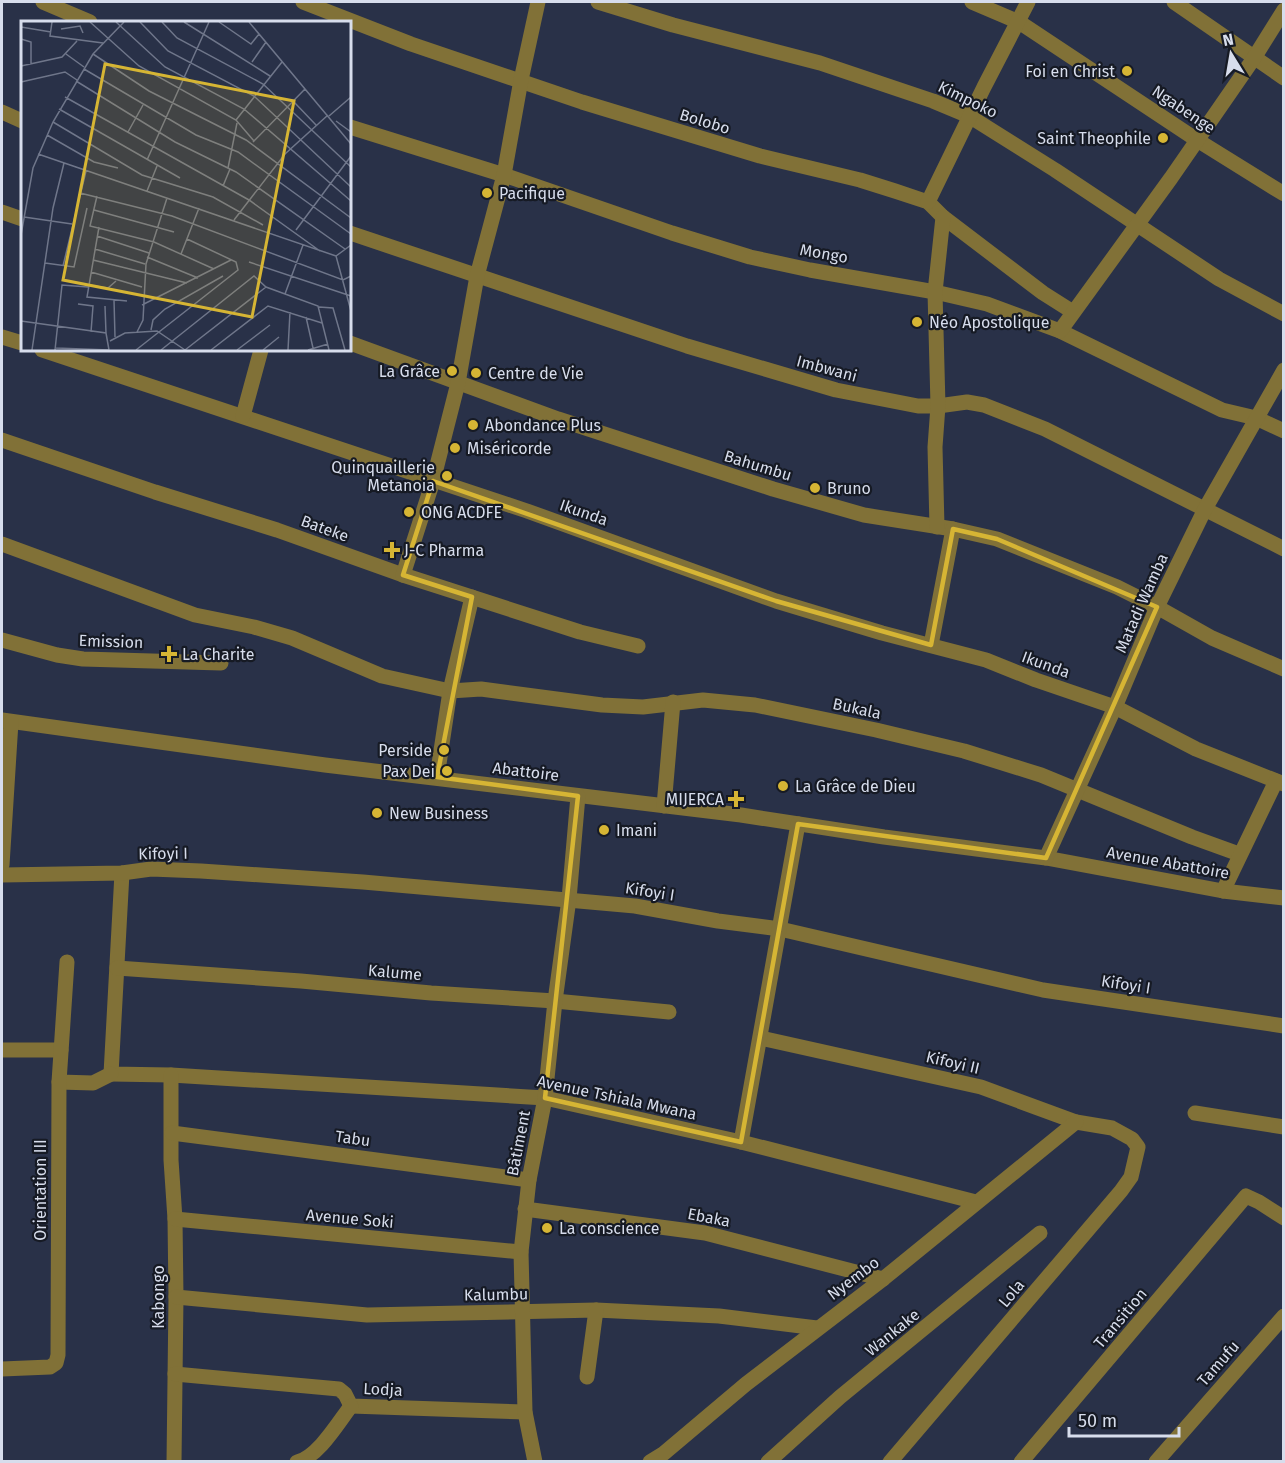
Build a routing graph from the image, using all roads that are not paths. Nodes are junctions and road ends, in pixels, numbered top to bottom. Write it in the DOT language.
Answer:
graph roads {
  1 [pos="43,2"];
  2 [pos="303,2"];
  3 [pos="538,2"];
  4 [pos="598,2"];
  5 [pos="972,2"];
  6 [pos="1028,2"];
  7 [pos="1174,2"];
  8 [pos="1284,10"];
  9 [pos="88,21"];
  10 [pos="1019,22"];
  11 [pos="1254,58"];
  12 [pos="1284,78"];
  13 [pos="521,80"];
  14 [pos="2,112"];
  15 [pos="969,116"];
  16 [pos="21,121"];
  17 [pos="351,127"];
  18 [pos="1197,140"];
  19 [pos="504,175"];
  20 [pos="1284,194"];
  21 [pos="928,202"];
  22 [pos="2,212"];
  23 [pos="942,217"];
  24 [pos="21,219"];
  25 [pos="1137,225"];
  26 [pos="351,233"];
  27 [pos="477,276"];
  28 [pos="935,292"];
  29 [pos="1072,312"];
  30 [pos="1284,314"];
  31 [pos="1060,332"];
  32 [pos="2,337"];
  33 [pos="21,343"];
  34 [pos="351,343"];
  35 [pos="45,351"];
  36 [pos="261,351"];
  37 [pos="1284,370"];
  38 [pos="458,383"];
  39 [pos="938,406"];
  40 [pos="243,416"];
  41 [pos="1256,418"];
  42 [pos="1284,431"];
  43 [pos="2,440"];
  44 [pos="433,481"];
  45 [pos="1205,509"];
  46 [pos="937,527"];
  47 [pos="953,529"];
  48 [pos="2,544"];
  49 [pos="1284,549"];
  50 [pos="403,575"];
  51 [pos="472,597"];
  52 [pos="1157,607"];
  53 [pos="2,640"];
  54 [pos="932,645"];
  55 [pos="638,646"];
  56 [pos="221,663"];
  57 [pos="1284,669"];
  58 [pos="450,691"];
  59 [pos="673,702"];
  60 [pos="1115,707"];
  61 [pos="6,721"];
  62 [pos="437,777"];
  63 [pos="1280,782"];
  64 [pos="1077,790"];
  65 [pos="578,796"];
  66 [pos="664,806"];
  67 [pos="798,824"];
  68 [pos="1239,854"];
  69 [pos="1046,858"];
  70 [pos="2,865"];
  71 [pos="122,873"];
  72 [pos="2,875"];
  73 [pos="1222,891"];
  74 [pos="1284,898"];
  75 [pos="569,899"];
  76 [pos="780,929"];
  77 [pos="67,962"];
  78 [pos="117,968"];
  79 [pos="555,1001"];
  80 [pos="669,1012"];
  81 [pos="1284,1026"];
  82 [pos="761,1038"];
  83 [pos="2,1050"];
  84 [pos="61,1050"];
  85 [pos="111,1074"];
  86 [pos="171,1075"];
  87 [pos="59,1082"];
  88 [pos="546,1098"];
  89 [pos="1195,1113"];
  90 [pos="1076,1122"];
  91 [pos="1284,1127"];
  92 [pos="172,1133"];
  93 [pos="1132,1139"];
  94 [pos="741,1142"];
  95 [pos="529,1180"];
  96 [pos="976,1202"];
  97 [pos="525,1209"];
  98 [pos="1284,1218"];
  99 [pos="175,1219"];
  100 [pos="1040,1233"];
  101 [pos="521,1252"];
  102 [pos="883,1279"];
  103 [pos="176,1297"];
  104 [pos="596,1310"];
  105 [pos="522,1312"];
  106 [pos="1284,1316"];
  107 [pos="817,1328"];
  108 [pos="2,1369"];
  109 [pos="176,1374"];
  110 [pos="587,1377"];
  111 [pos="351,1406"];
  112 [pos="525,1412"];
  113 [pos="174,1461"];
  114 [pos="297,1461"];
  115 [pos="535,1461"];
  116 [pos="650,1461"];
  117 [pos="770,1461"];
  118 [pos="890,1461"];
  119 [pos="1021,1461"];
  120 [pos="1156,1461"];
  1 -- 9 [label="street"];
  2 -- 13 [label="street, Bolobo"];
  3 -- 13 [label="street"];
  4 -- 15 [label="street, Kimpoko"];
  5 -- 10 [label="street, Ngabenge"];
  6 -- 10 [label="street"];
  7 -- 11 [label="street"];
  8 -- 11 [label="street"];
  10 -- 15 [label="street"];
  10 -- 18 [label="street, Ngabenge"];
  11 -- 12 [label="street"];
  11 -- 18 [label="street"];
  13 -- 19 [label="street"];
  13 -- 21 [label="street, Bolobo"];
  14 -- 16 [label="street"];
  15 -- 21 [label="street"];
  15 -- 25 [label="street, Kimpoko"];
  17 -- 19 [label="street, Mongo"];
  18 -- 20 [label="street, Ngabenge"];
  18 -- 25 [label="street"];
  19 -- 27 [label="street"];
  19 -- 28 [label="street, Mongo"];
  21 -- 23 [label="street, Bolobo"];
  22 -- 24 [label="street"];
  23 -- 28 [label="street"];
  23 -- 29 [label="street, Bolobo"];
  25 -- 29 [label="street"];
  25 -- 30 [label="street, Kimpoko"];
  26 -- 27 [label="street, Imbwani"];
  27 -- 38 [label="street"];
  27 -- 39 [label="street, Imbwani"];
  28 -- 31 [label="street, Mongo"];
  28 -- 39 [label="street"];
  29 -- 31 [label="street"];
  31 -- 41 [label="street, Mongo"];
  32 -- 33 [label="street"];
  34 -- 38 [label="street, Bahumbu"];
  35 -- 40 [label="street, Ikunda"];
  36 -- 40 [label="street"];
  37 -- 41 [label="street, Matadi Wamba"];
  38 -- 44 [label="street"];
  38 -- 46 [label="street, Bahumbu"];
  39 -- 45 [label="street, Imbwani"];
  39 -- 46 [label="street"];
  40 -- 44 [label="street, Ikunda"];
  41 -- 42 [label="street, Mongo"];
  41 -- 45 [label="street, Matadi Wamba"];
  43 -- 50 [label="street, Bateke"];
  44 -- 50 [label="street"];
  44 -- 54 [label="street, Ikunda"];
  45 -- 49 [label="street, Imbwani"];
  45 -- 52 [label="street, Matadi Wamba"];
  46 -- 47 [label="street, Bahumbu"];
  47 -- 52 [label="street, Bahumbu"];
  47 -- 54 [label="street"];
  48 -- 58 [label="street"];
  50 -- 51 [label="street, Bateke"];
  51 -- 55 [label="street, Bateke"];
  51 -- 58 [label="street"];
  52 -- 57 [label="street, Bahumbu"];
  52 -- 60 [label="street, Matadi Wamba"];
  53 -- 56 [label="street, Emission"];
  54 -- 60 [label="street, Ikunda"];
  58 -- 59 [label="street, Bukala"];
  58 -- 62 [label="street"];
  59 -- 64 [label="street, Bukala"];
  59 -- 66 [label="street"];
  60 -- 63 [label="street, Ikunda"];
  60 -- 64 [label="street, Matadi Wamba"];
  61 -- 62 [label="street, Abattoire"];
  61 -- 70 [label="street"];
  62 -- 65 [label="street, Abattoire"];
  63 -- 68 [label="street"];
  64 -- 68 [label="street, Bukala"];
  64 -- 69 [label="street, Matadi Wamba"];
  65 -- 66 [label="street, Abattoire"];
  65 -- 75 [label="street, Bâtiment"];
  66 -- 67 [label="street, Abattoire"];
  67 -- 69 [label="street, Abattoire"];
  67 -- 76 [label="street"];
  68 -- 73 [label="street"];
  69 -- 73 [label="street, Avenue Abattoire"];
  71 -- 72 [label="street, Kifoyi I"];
  71 -- 75 [label="street, Kifoyi I"];
  71 -- 78 [label="street"];
  73 -- 74 [label="street, Avenue Abattoire"];
  75 -- 76 [label="street, Kifoyi I"];
  75 -- 79 [label="street, Bâtiment"];
  76 -- 81 [label="street, Kifoyi I"];
  76 -- 82 [label="street"];
  77 -- 84 [label="street, Orientation III"];
  78 -- 79 [label="street, Kalume"];
  78 -- 85 [label="street"];
  79 -- 80 [label="street, Kalume"];
  79 -- 88 [label="street, Bâtiment"];
  82 -- 90 [label="street, Kifoyi II"];
  82 -- 94 [label="street"];
  83 -- 84 [label="street"];
  84 -- 87 [label="street, Orientation III"];
  85 -- 86 [label="street, Avenue Tshiala Mwana"];
  85 -- 87 [label="street, Avenue Tshiala Mwana"];
  86 -- 88 [label="street, Avenue Tshiala Mwana"];
  86 -- 92 [label="street, Kabongo"];
  87 -- 108 [label="street, Orientation III"];
  88 -- 94 [label="street, Avenue Tshiala Mwana"];
  88 -- 95 [label="street, Bâtiment"];
  89 -- 91 [label="street"];
  90 -- 93 [label="street, Kifoyi II"];
  90 -- 96 [label="street, Nyembo"];
  92 -- 95 [label="street, Tabu"];
  92 -- 99 [label="street, Kabongo"];
  93 -- 118 [label="street, Lola"];
  94 -- 96 [label="street, Avenue Tshiala Mwana"];
  95 -- 97 [label="street, Bâtiment"];
  96 -- 102 [label="street, Nyembo"];
  97 -- 101 [label="street, Bâtiment"];
  97 -- 102 [label="street, Ebaka"];
  98 -- 119 [label="street, Transition"];
  99 -- 101 [label="street, Avenue Soki"];
  99 -- 103 [label="street, Kabongo"];
  100 -- 117 [label="street, Wankake"];
  101 -- 105 [label="street, Bâtiment"];
  102 -- 107 [label="street, Nyembo"];
  103 -- 105 [label="street, Kalumbu"];
  103 -- 109 [label="street, Kabongo"];
  104 -- 105 [label="street, Kalumbu"];
  104 -- 107 [label="street, Kalumbu"];
  104 -- 110 [label="street"];
  105 -- 112 [label="street, Bâtiment"];
  106 -- 120 [label="street, Tamufu"];
  107 -- 116 [label="street, Nyembo"];
  109 -- 111 [label="street, Lodja"];
  109 -- 113 [label="street, Kabongo"];
  111 -- 112 [label="street, Lodja"];
  111 -- 114 [label="street"];
  112 -- 115 [label="street, Bâtiment"];
}
